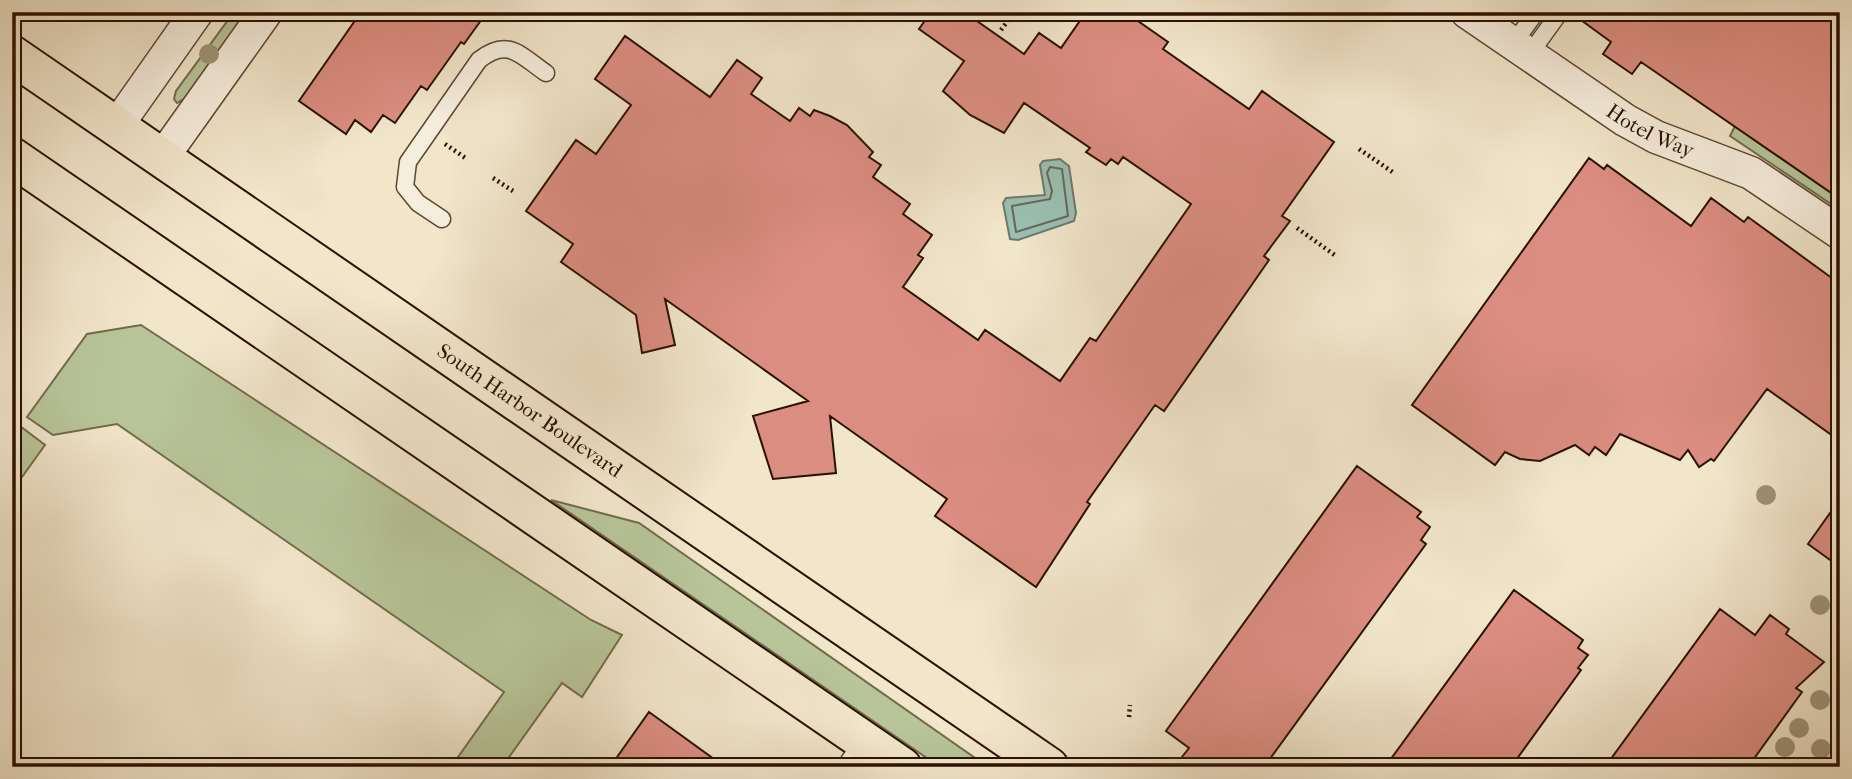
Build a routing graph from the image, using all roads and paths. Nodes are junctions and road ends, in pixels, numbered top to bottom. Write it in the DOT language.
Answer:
graph roads {
  1 [pos="197,12"];
  2 [pos="266,12"];
  3 [pos="1468,12"];
  4 [pos="1536,12"];
  5 [pos="1560,12"];
  6 [pos="1012,15"];
  7 [pos="1002,30"];
  8 [pos="1511,36"];
  9 [pos="12,55"];
  10 [pos="546,73"];
  11 [pos="116,127"];
  12 [pos="439,139"];
  13 [pos="1359,149"];
  14 [pos="12,157"];
  15 [pos="162,158"];
  16 [pos="467,159"];
  17 [pos="1394,173"];
  18 [pos="493,178"];
  19 [pos="513,191"];
  20 [pos="442,219"];
  21 [pos="1297,228"];
  22 [pos="1840,233"];
  23 [pos="1336,256"];
  24 [pos="1130,705"];
  25 [pos="1129,718"];
  26 [pos="854,753"];
  27 [pos="902,767"];
  28 [pos="1049,767"];
  1 -- 11 [label="street"];
  2 -- 15 [label="street"];
  3 -- 8 [label="street, Hotel Way"];
  4 -- 8 [label="lane"];
  5 -- 8 [label="lane"];
  6 -- 7 [label="path"];
  8 -- 22 [label="street, Hotel Way"];
  9 -- 11 [label="main road, South Harbor Boulevard"];
  10 -- 20 [label="lane"];
  11 -- 15 [label="main road, South Harbor Boulevard"];
  12 -- 16 [label="path"];
  13 -- 17 [label="path"];
  14 -- 26 [label="main road"];
  15 -- 28 [label="main road, South Harbor Boulevard"];
  18 -- 19 [label="path"];
  21 -- 23 [label="path"];
  24 -- 25 [label="path"];
  26 -- 27 [label="main road"];
}
